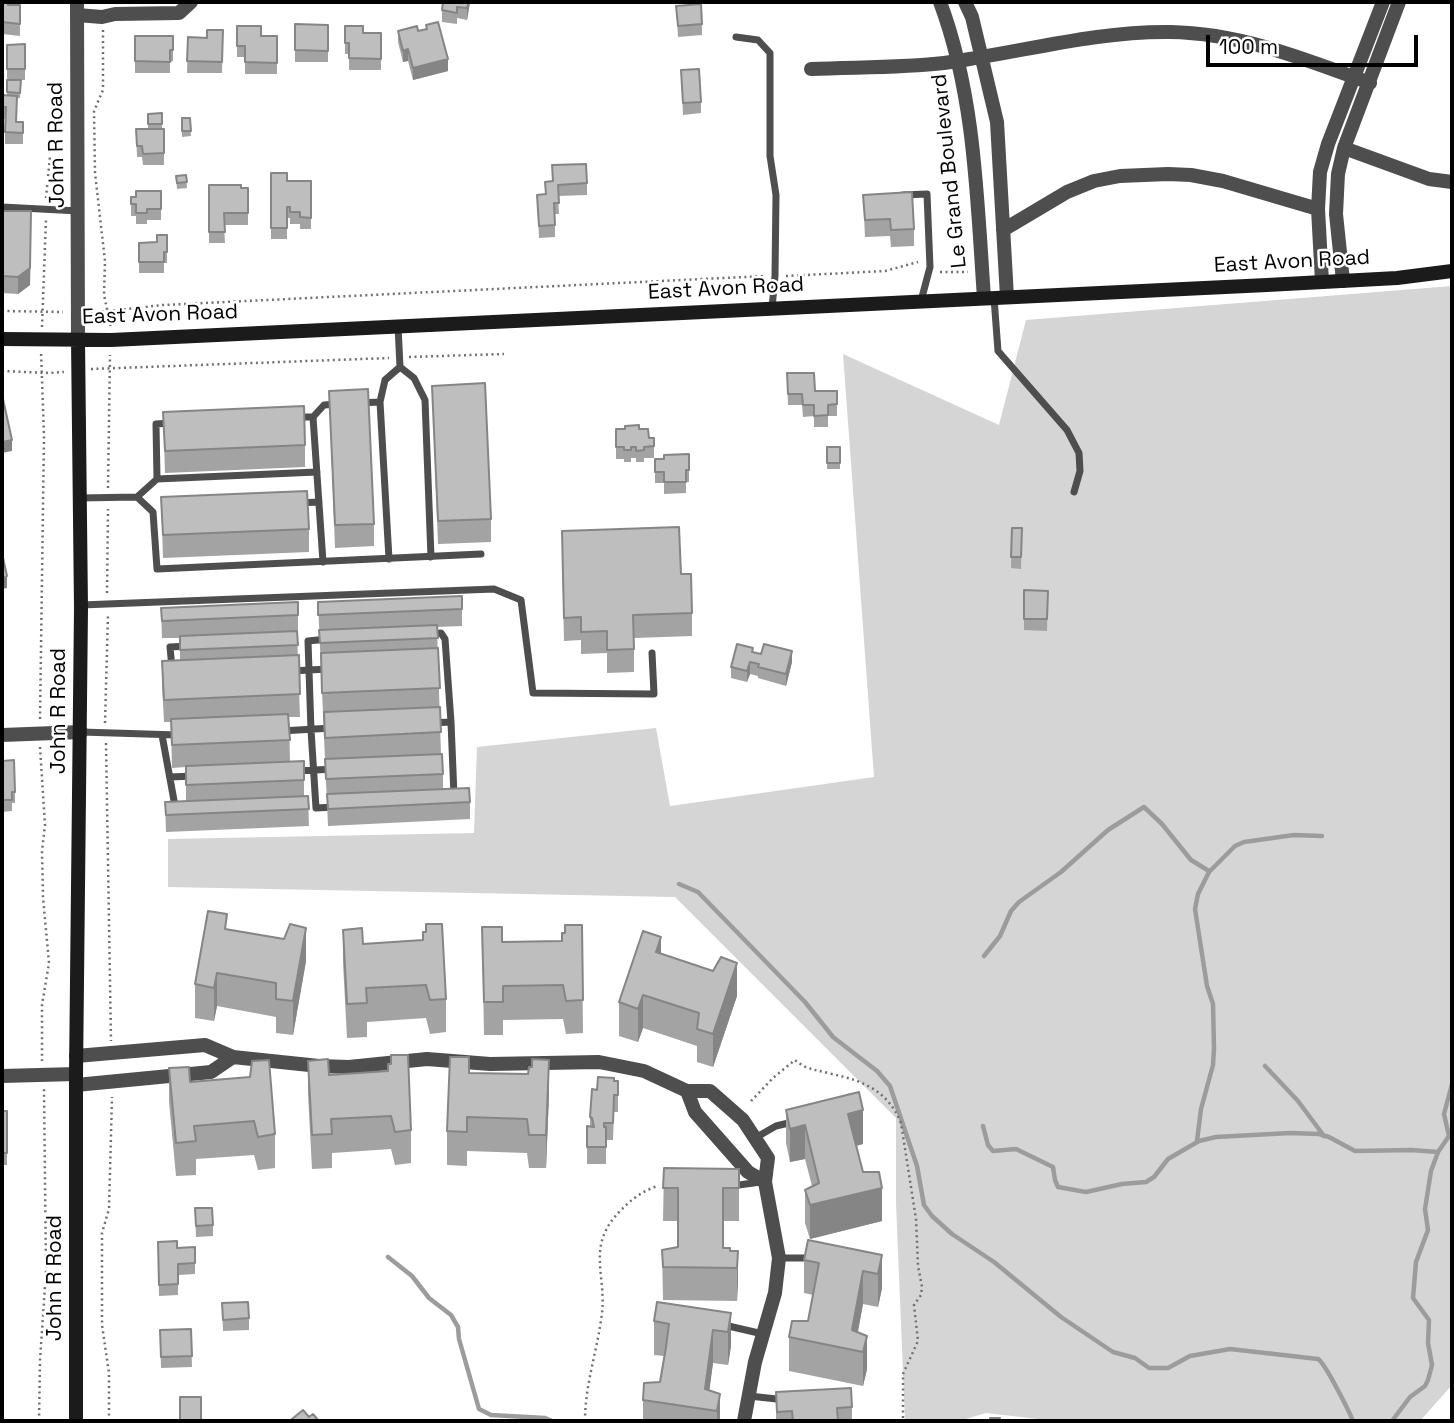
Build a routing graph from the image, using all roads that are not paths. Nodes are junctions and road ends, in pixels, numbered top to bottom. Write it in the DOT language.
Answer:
graph roads {
  1 [pos="191,2"];
  2 [pos="940,2"];
  3 [pos="965,2"];
  4 [pos="1383,2"];
  5 [pos="1399,2"];
  6 [pos="77,8"];
  7 [pos="736,37"];
  8 [pos="982,57"];
  9 [pos="959,60"];
  10 [pos="811,69"];
  11 [pos="1354,77"];
  12 [pos="1370,83"];
  13 [pos="1344,148"];
  14 [pos="1452,182"];
  15 [pos="889,195"];
  16 [pos="2,207"];
  17 [pos="1318,209"];
  18 [pos="79,211"];
  19 [pos="1003,230"];
  20 [pos="1452,271"];
  21 [pos="1343,281"];
  22 [pos="1322,282"];
  23 [pos="995,297"];
  24 [pos="921,301"];
  25 [pos="772,308"];
  26 [pos="398,326"];
  27 [pos="2,339"];
  28 [pos="78,340"];
  29 [pos="400,367"];
  30 [pos="380,402"];
  31 [pos="313,417"];
  32 [pos="286,418"];
  33 [pos="182,422"];
  34 [pos="317,472"];
  35 [pos="157,479"];
  36 [pos="1073,492"];
  37 [pos="137,497"];
  38 [pos="80,498"];
  39 [pos="319,502"];
  40 [pos="291,504"];
  41 [pos="166,511"];
  42 [pos="152,512"];
  43 [pos="481,554"];
  44 [pos="431,557"];
  45 [pos="389,559"];
  46 [pos="323,562"];
  47 [pos="81,605"];
  48 [pos="415,635"];
  49 [pos="335,639"];
  50 [pos="308,640"];
  51 [pos="295,641"];
  52 [pos="198,645"];
  53 [pos="652,653"];
  54 [pos="433,663"];
  55 [pos="447,663"];
  56 [pos="337,668"];
  57 [pos="309,670"];
  58 [pos="282,671"];
  59 [pos="173,677"];
  60 [pos="451,722"];
  61 [pos="425,724"];
  62 [pos="336,728"];
  63 [pos="311,730"];
  64 [pos="269,731"];
  65 [pos="81,732"];
  66 [pos="187,734"];
  67 [pos="2,735"];
  68 [pos="162,735"];
  69 [pos="439,764"];
  70 [pos="453,764"];
  71 [pos="341,769"];
  72 [pos="313,770"];
  73 [pos="287,772"];
  74 [pos="209,775"];
  75 [pos="170,777"];
  76 [pos="440,800"];
  77 [pos="344,807"];
  78 [pos="316,808"];
  79 [pos="188,809"];
  80 [pos="303,809"];
  81 [pos="76,1056"];
  82 [pos="233,1057"];
  83 [pos="2,1076"];
  84 [pos="76,1080"];
  85 [pos="687,1091"];
  86 [pos="801,1120"];
  87 [pos="755,1138"];
  88 [pos="765,1182"];
  89 [pos="721,1186"];
  90 [pos="779,1258"];
  91 [pos="819,1258"];
  92 [pos="713,1324"];
  93 [pos="763,1334"];
  94 [pos="748,1396"];
  95 [pos="790,1400"];
  96 [pos="76,1421"];
  97 [pos="744,1421"];
  1 -- 6 [label="street"];
  2 -- 9 [label="street, Le Grand Boulevard"];
  3 -- 8 [label="street"];
  4 -- 11 [label="street"];
  5 -- 12 [label="street"];
  6 -- 18 [label="street, John R Road"];
  7 -- 25 [label="lane"];
  8 -- 9 [label="street"];
  8 -- 11 [label="street"];
  8 -- 19 [label="street"];
  9 -- 10 [label="street"];
  9 -- 23 [label="street, Le Grand Boulevard"];
  11 -- 12 [label="street"];
  11 -- 17 [label="street"];
  12 -- 13 [label="street"];
  13 -- 14 [label="street"];
  13 -- 21 [label="street"];
  15 -- 24 [label="lane"];
  16 -- 18 [label="lane"];
  17 -- 19 [label="street"];
  17 -- 22 [label="street"];
  18 -- 28 [label="street, John R Road"];
  19 -- 23 [label="street"];
  20 -- 21 [label="main road, East Avon Road"];
  21 -- 22 [label="main road, East Avon Road"];
  22 -- 23 [label="main road, East Avon Road"];
  23 -- 24 [label="main road, East Avon Road"];
  23 -- 36 [label="lane"];
  24 -- 25 [label="main road, East Avon Road"];
  25 -- 26 [label="main road, East Avon Road"];
  26 -- 28 [label="main road, East Avon Road"];
  26 -- 29 [label="lane"];
  27 -- 28 [label="main road, East Avon Road"];
  28 -- 38 [label="main road, John R Road"];
  29 -- 30 [label="lane"];
  29 -- 44 [label="lane"];
  30 -- 31 [label="lane"];
  30 -- 45 [label="lane"];
  31 -- 32 [label="lane"];
  31 -- 34 [label="lane"];
  33 -- 35 [label="lane"];
  34 -- 35 [label="lane"];
  34 -- 39 [label="lane"];
  35 -- 37 [label="lane"];
  37 -- 38 [label="lane"];
  37 -- 42 [label="lane"];
  38 -- 47 [label="main road, John R Road"];
  39 -- 40 [label="lane"];
  39 -- 46 [label="lane"];
  41 -- 42 [label="lane"];
  42 -- 46 [label="lane"];
  43 -- 44 [label="lane"];
  44 -- 45 [label="lane"];
  45 -- 46 [label="lane"];
  47 -- 53 [label="lane"];
  47 -- 65 [label="main road, John R Road"];
  48 -- 55 [label="lane"];
  49 -- 50 [label="lane"];
  50 -- 51 [label="lane"];
  50 -- 57 [label="lane"];
  52 -- 59 [label="lane"];
  54 -- 55 [label="lane"];
  55 -- 60 [label="lane"];
  56 -- 57 [label="lane"];
  57 -- 58 [label="lane"];
  57 -- 63 [label="lane"];
  60 -- 61 [label="lane"];
  60 -- 70 [label="lane"];
  62 -- 63 [label="lane"];
  63 -- 64 [label="lane"];
  63 -- 72 [label="lane"];
  65 -- 67 [label="street"];
  65 -- 68 [label="lane"];
  65 -- 81 [label="main road, John R Road"];
  66 -- 68 [label="lane"];
  68 -- 75 [label="lane"];
  69 -- 70 [label="lane"];
  70 -- 76 [label="lane"];
  71 -- 72 [label="lane"];
  72 -- 73 [label="lane"];
  72 -- 78 [label="lane"];
  74 -- 75 [label="lane"];
  75 -- 79 [label="lane"];
  77 -- 78 [label="lane"];
  78 -- 80 [label="lane"];
  81 -- 82 [label="street"];
  81 -- 84 [label="main road, John R Road"];
  82 -- 84 [label="street"];
  82 -- 85 [label="street"];
  83 -- 84 [label="street"];
  84 -- 96 [label="main road, John R Road"];
  85 -- 87 [label="street"];
  85 -- 88 [label="street"];
  86 -- 87 [label="lane"];
  87 -- 88 [label="street"];
  88 -- 89 [label="lane"];
  88 -- 90 [label="street"];
  90 -- 91 [label="lane"];
  90 -- 93 [label="street"];
  92 -- 93 [label="lane"];
  93 -- 94 [label="street"];
  94 -- 95 [label="lane"];
  94 -- 97 [label="street"];
}
